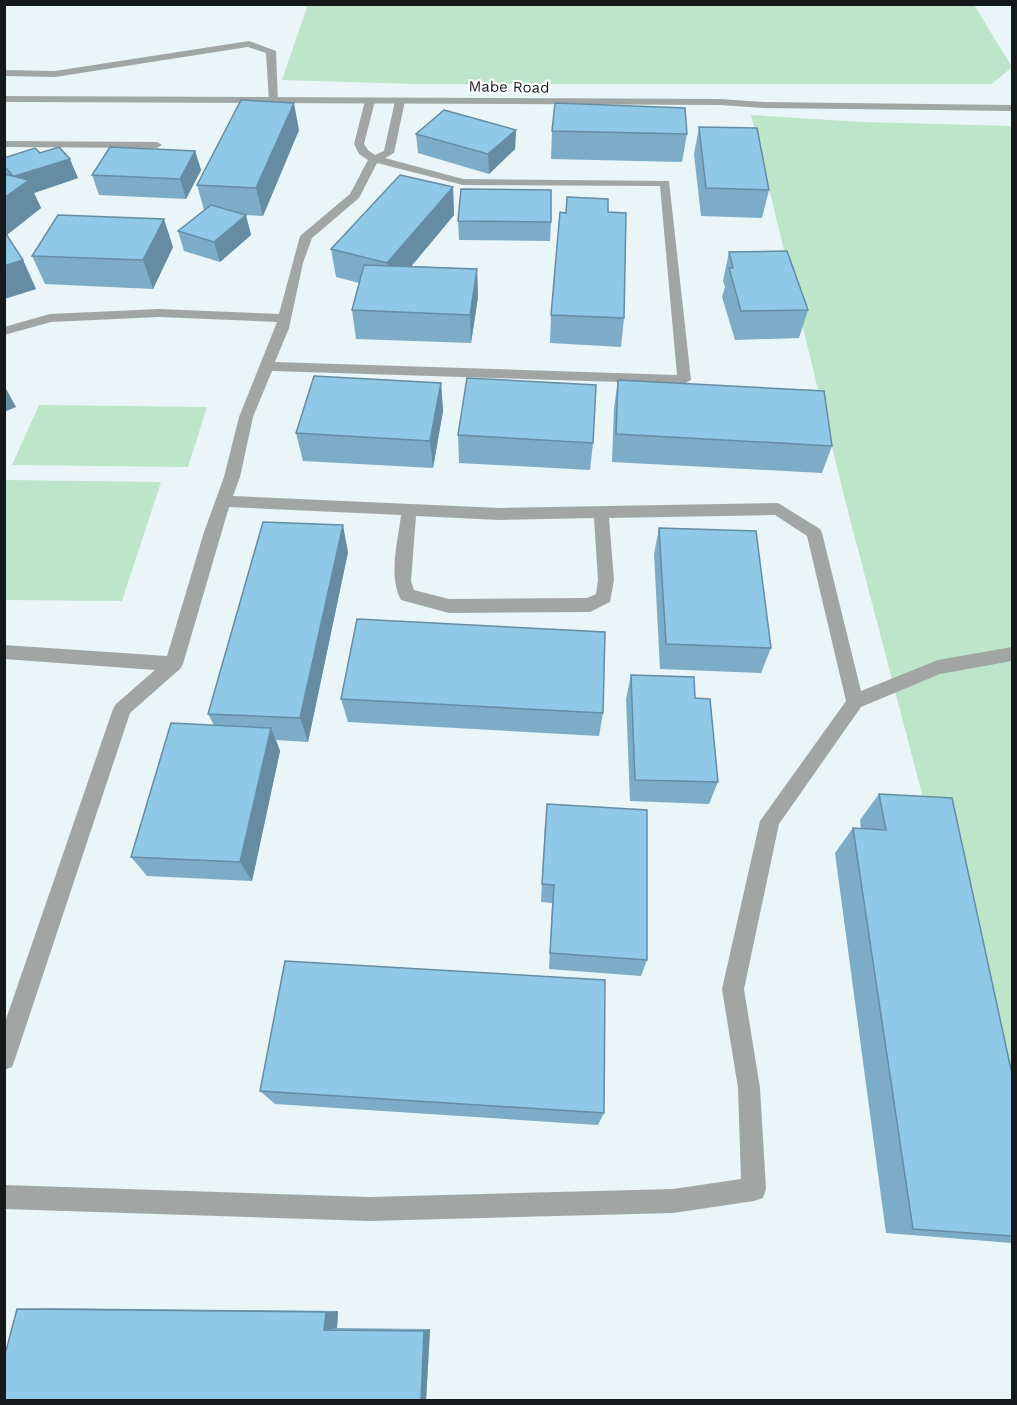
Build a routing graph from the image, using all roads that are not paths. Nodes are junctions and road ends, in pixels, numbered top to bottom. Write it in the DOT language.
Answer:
graph roads {
  1 [pos="4,73"];
  2 [pos="4,99"];
  3 [pos="274,101"];
  4 [pos="370,101"];
  5 [pos="400,101"];
  6 [pos="1012,108"];
  7 [pos="4,144"];
  8 [pos="157,145"];
  9 [pos="374,159"];
  10 [pos="284,318"];
  11 [pos="4,332"];
  12 [pos="267,366"];
  13 [pos="224,501"];
  14 [pos="409,510"];
  15 [pos="601,512"];
  16 [pos="4,652"];
  17 [pos="1012,654"];
  18 [pos="174,664"];
  19 [pos="855,702"];
  20 [pos="4,1059"];
  21 [pos="4,1197"];
  1 -- 3 [label="street"];
  2 -- 3 [label="street, Mabe Road"];
  3 -- 4 [label="street, Mabe Road"];
  4 -- 5 [label="street, Mabe Road"];
  4 -- 9 [label="street"];
  5 -- 6 [label="street, Mabe Road"];
  5 -- 9 [label="street"];
  7 -- 8 [label="street"];
  9 -- 10 [label="street"];
  9 -- 12 [label="street"];
  10 -- 11 [label="street"];
  10 -- 12 [label="street"];
  12 -- 13 [label="street"];
  13 -- 14 [label="street"];
  13 -- 18 [label="street"];
  14 -- 15 [label="street"];
  14 -- 15 [label="street"];
  15 -- 19 [label="street"];
  16 -- 18 [label="street"];
  17 -- 19 [label="street"];
  18 -- 20 [label="street"];
  19 -- 21 [label="street"];
}
